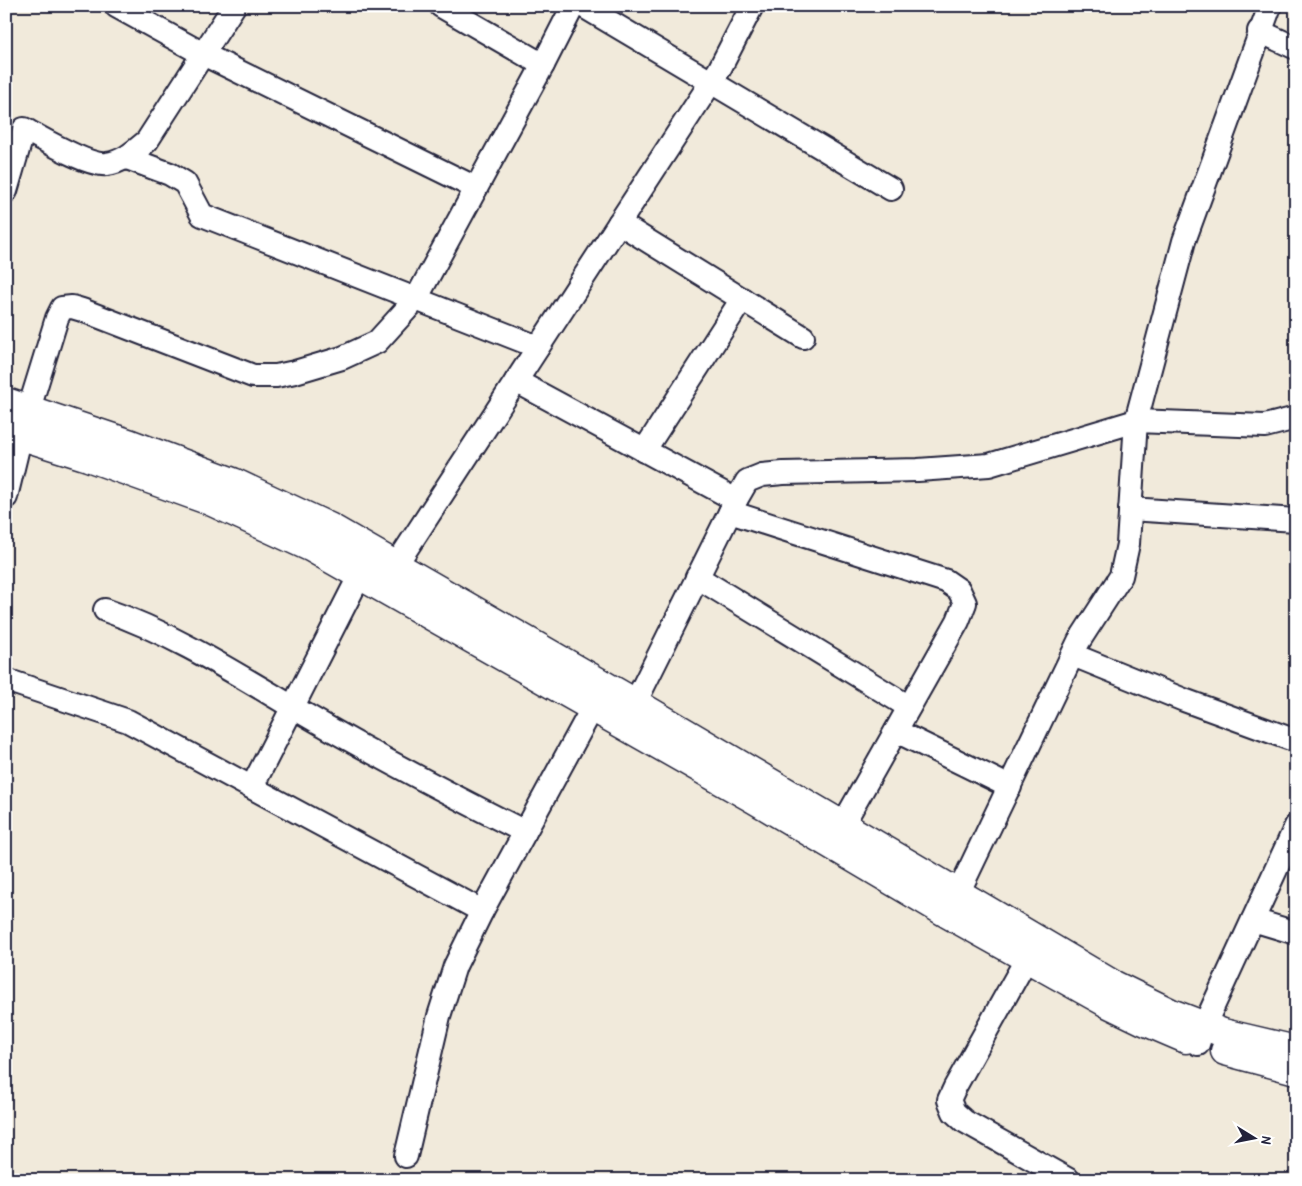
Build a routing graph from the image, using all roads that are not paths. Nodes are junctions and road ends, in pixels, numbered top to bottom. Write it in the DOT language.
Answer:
graph roads {
  1 [pos="116,6"];
  2 [pos="234,6"];
  3 [pos="441,6"];
  4 [pos="573,6"];
  5 [pos="583,6"];
  6 [pos="752,6"];
  7 [pos="1270,6"];
  8 [pos="1259,31"];
  9 [pos="1296,48"];
  10 [pos="203,54"];
  11 [pos="543,65"];
  12 [pos="710,82"];
  13 [pos="15,125"];
  14 [pos="126,158"];
  15 [pos="476,188"];
  16 [pos="891,189"];
  17 [pos="6,191"];
  18 [pos="619,223"];
  19 [pos="416,299"];
  20 [pos="742,299"];
  21 [pos="803,337"];
  22 [pos="538,347"];
  23 [pos="516,382"];
  24 [pos="18,405"];
  25 [pos="1296,418"];
  26 [pos="1136,421"];
  27 [pos="13,433"];
  28 [pos="644,451"];
  29 [pos="6,497"];
  30 [pos="733,506"];
  31 [pos="1130,509"];
  32 [pos="1296,520"];
  33 [pos="366,563"];
  34 [pos="396,565"];
  35 [pos="697,577"];
  36 [pos="105,610"];
  37 [pos="1073,655"];
  38 [pos="6,680"];
  39 [pos="293,707"];
  40 [pos="592,707"];
  41 [pos="909,707"];
  42 [pos="629,714"];
  43 [pos="896,730"];
  44 [pos="1296,742"];
  45 [pos="252,787"];
  46 [pos="1010,787"];
  47 [pos="1296,826"];
  48 [pos="525,832"];
  49 [pos="837,835"];
  50 [pos="954,904"];
  51 [pos="482,911"];
  52 [pos="1253,920"];
  53 [pos="1296,933"];
  54 [pos="1027,958"];
  55 [pos="1056,962"];
  56 [pos="1201,1035"];
  57 [pos="1296,1050"];
  58 [pos="1296,1070"];
  59 [pos="406,1156"];
  60 [pos="1068,1180"];
  1 -- 10 [label="street"];
  2 -- 10 [label="street"];
  3 -- 11 [label="street"];
  4 -- 11 [label="street"];
  5 -- 12 [label="street"];
  6 -- 12 [label="street"];
  7 -- 8 [label="street"];
  8 -- 9 [label="street"];
  8 -- 26 [label="street"];
  10 -- 14 [label="street"];
  10 -- 15 [label="street"];
  11 -- 15 [label="street"];
  12 -- 16 [label="street"];
  12 -- 18 [label="street"];
  13 -- 14 [label="street"];
  13 -- 17 [label="street"];
  14 -- 19 [label="street"];
  15 -- 19 [label="street"];
  18 -- 20 [label="street"];
  18 -- 22 [label="street"];
  19 -- 22 [label="street"];
  19 -- 24 [label="street"];
  20 -- 21 [label="street"];
  20 -- 28 [label="street"];
  22 -- 23 [label="street"];
  23 -- 28 [label="street"];
  23 -- 34 [label="street"];
  24 -- 27 [label="street"];
  24 -- 33 [label="main road"];
  25 -- 26 [label="street"];
  26 -- 30 [label="street"];
  26 -- 31 [label="street"];
  27 -- 29 [label="street"];
  27 -- 33 [label="main road"];
  28 -- 30 [label="street"];
  30 -- 35 [label="street"];
  30 -- 41 [label="street"];
  31 -- 32 [label="street"];
  31 -- 37 [label="street"];
  33 -- 34 [label="main road"];
  33 -- 39 [label="street"];
  33 -- 40 [label="main road"];
  34 -- 42 [label="main road"];
  35 -- 41 [label="street"];
  35 -- 42 [label="street"];
  36 -- 39 [label="street"];
  37 -- 44 [label="street"];
  37 -- 46 [label="street"];
  38 -- 45 [label="street"];
  39 -- 45 [label="street"];
  39 -- 48 [label="street"];
  40 -- 42 [label="main road"];
  40 -- 48 [label="street"];
  41 -- 43 [label="street"];
  42 -- 49 [label="main road"];
  43 -- 46 [label="street"];
  43 -- 49 [label="street"];
  45 -- 51 [label="street"];
  46 -- 50 [label="street"];
  47 -- 52 [label="street"];
  48 -- 51 [label="street"];
  49 -- 50 [label="main road"];
  50 -- 54 [label="main road"];
  50 -- 55 [label="main road"];
  51 -- 59 [label="street"];
  52 -- 53 [label="street"];
  52 -- 56 [label="street"];
  54 -- 55 [label="main road"];
  54 -- 60 [label="street"];
  55 -- 56 [label="main road"];
  56 -- 57 [label="main road"];
  56 -- 58 [label="main road"];
}
